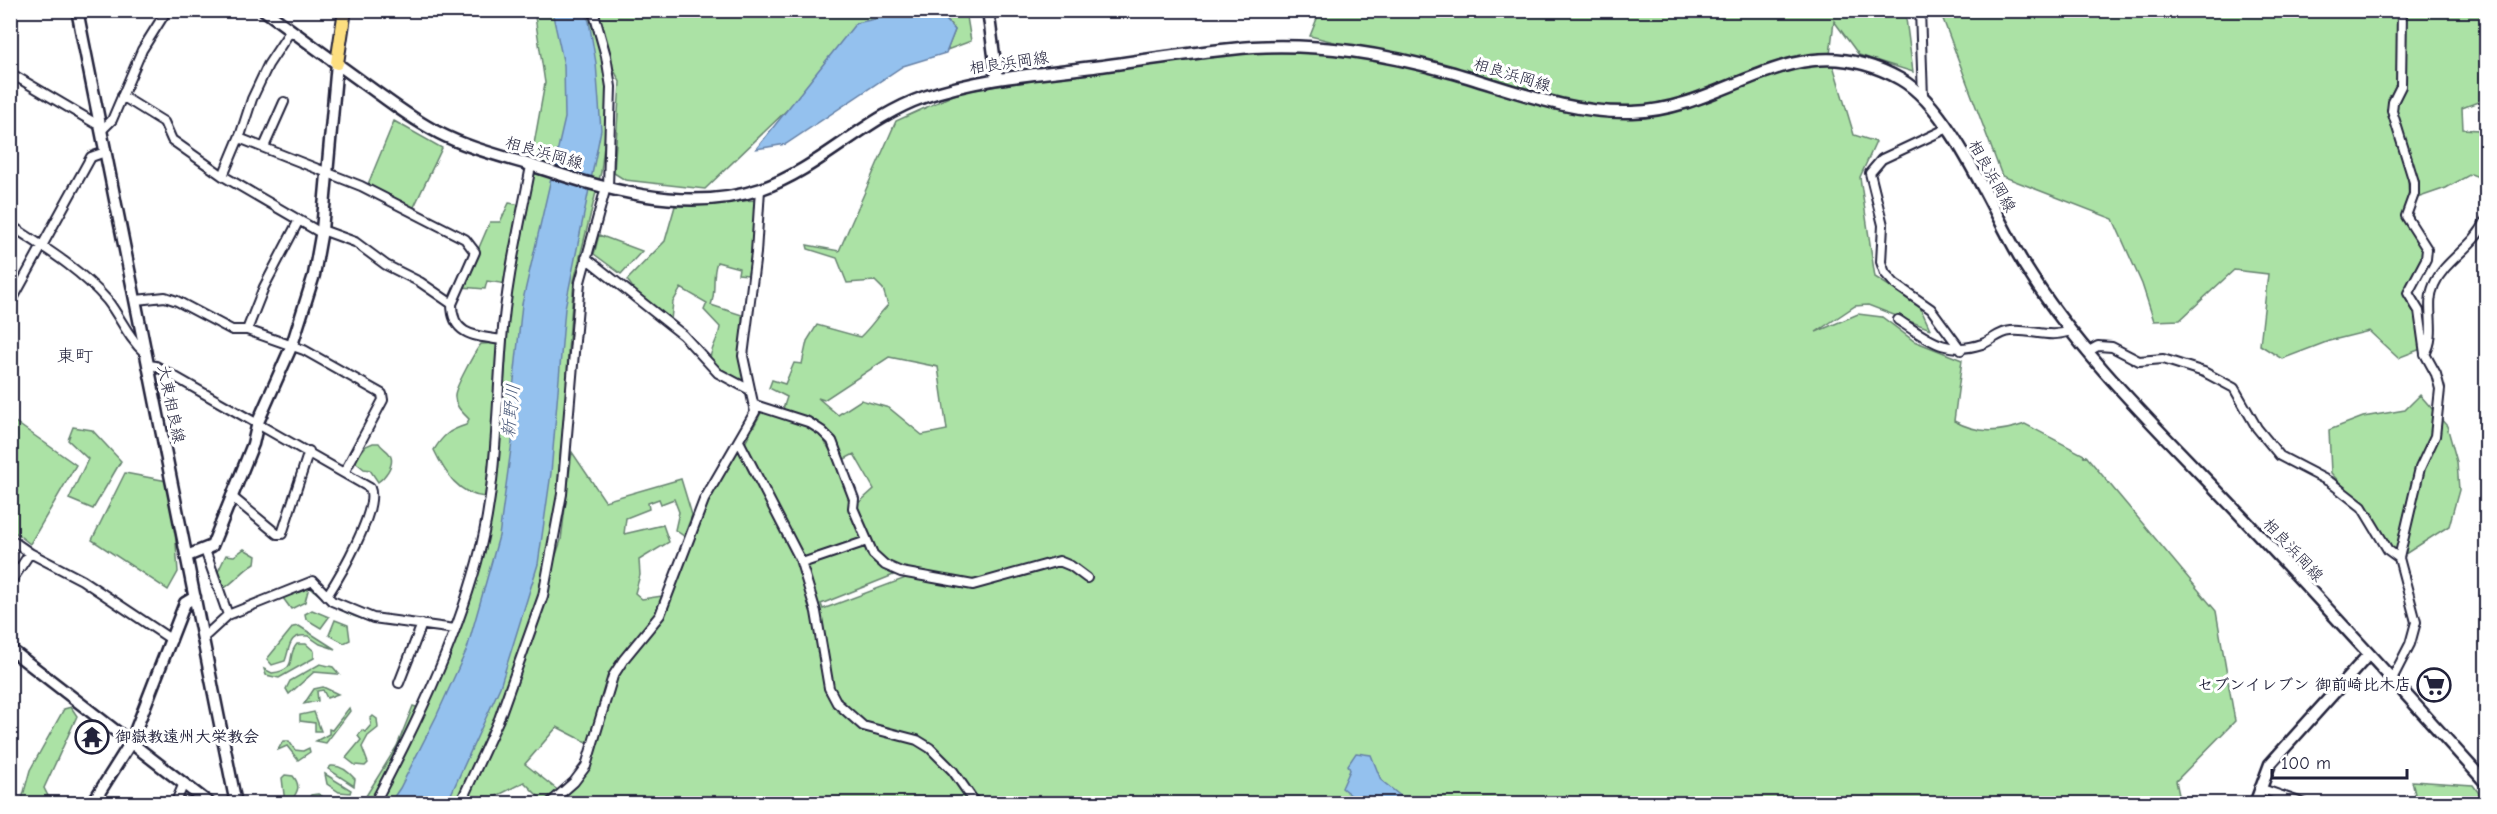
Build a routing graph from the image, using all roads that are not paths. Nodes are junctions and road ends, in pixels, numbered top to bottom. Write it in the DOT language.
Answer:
graph roads {
  1 [pos="77,10"];
  2 [pos="167,10"];
  3 [pos="264,10"];
  4 [pos="345,10"];
  5 [pos="593,10"];
  6 [pos="988,10"];
  7 [pos="1920,10"];
  8 [pos="2402,10"];
  9 [pos="291,30"];
  10 [pos="337,63"];
  11 [pos="10,73"];
  12 [pos="997,78"];
  13 [pos="122,96"];
  14 [pos="1923,98"];
  15 [pos="284,102"];
  16 [pos="100,128"];
  17 [pos="1948,128"];
  18 [pos="239,138"];
  19 [pos="264,147"];
  20 [pos="105,152"];
  21 [pos="534,167"];
  22 [pos="327,171"];
  23 [pos="223,176"];
  24 [pos="605,187"];
  25 [pos="760,189"];
  26 [pos="299,220"];
  27 [pos="2487,220"];
  28 [pos="10,225"];
  29 [pos="321,231"];
  30 [pos="2484,232"];
  31 [pos="42,246"];
  32 [pos="586,258"];
  33 [pos="136,300"];
  34 [pos="10,304"];
  35 [pos="452,304"];
  36 [pos="1898,320"];
  37 [pos="247,330"];
  38 [pos="2070,331"];
  39 [pos="502,340"];
  40 [pos="292,345"];
  41 [pos="1961,350"];
  42 [pos="2087,352"];
  43 [pos="2425,354"];
  44 [pos="146,359"];
  45 [pos="750,390"];
  46 [pos="755,405"];
  47 [pos="258,422"];
  48 [pos="739,441"];
  49 [pos="309,451"];
  50 [pos="345,471"];
  51 [pos="231,496"];
  52 [pos="10,539"];
  53 [pos="867,541"];
  54 [pos="205,550"];
  55 [pos="30,553"];
  56 [pos="187,555"];
  57 [pos="2399,558"];
  58 [pos="802,563"];
  59 [pos="1087,578"];
  60 [pos="10,583"];
  61 [pos="327,596"];
  62 [pos="195,597"];
  63 [pos="228,615"];
  64 [pos="422,624"];
  65 [pos="455,628"];
  66 [pos="203,638"];
  67 [pos="172,640"];
  68 [pos="10,650"];
  69 [pos="2369,654"];
  70 [pos="2392,680"];
  71 [pos="399,684"];
  72 [pos="130,742"];
  73 [pos="184,783"];
  74 [pos="2487,783"];
  75 [pos="2259,788"];
  76 [pos="92,804"];
  77 [pos="175,804"];
  78 [pos="210,804"];
  79 [pos="236,804"];
  80 [pos="374,804"];
  81 [pos="460,804"];
  82 [pos="549,804"];
  83 [pos="976,804"];
  84 [pos="2255,804"];
  85 [pos="2305,804"];
  1 -- 16 [label="main road, 大東相良線"];
  2 -- 13 [label="street"];
  3 -- 9 [label="main road, 相良浜岡線"];
  4 -- 10 [label="main road"];
  5 -- 24 [label="street"];
  6 -- 12 [label="main road"];
  7 -- 14 [label="street"];
  8 -- 43 [label="street"];
  9 -- 10 [label="main road, 相良浜岡線"];
  9 -- 18 [label="street"];
  10 -- 21 [label="main road, 相良浜岡線"];
  10 -- 22 [label="main road"];
  11 -- 16 [label="street"];
  12 -- 14 [label="main road, 相良浜岡線"];
  12 -- 25 [label="main road, 相良浜岡線"];
  13 -- 16 [label="street"];
  13 -- 23 [label="street"];
  14 -- 17 [label="main road, 相良浜岡線"];
  15 -- 19 [label="street"];
  16 -- 20 [label="main road, 大東相良線"];
  17 -- 38 [label="main road, 相良浜岡線"];
  17 -- 41 [label="street"];
  18 -- 19 [label="street"];
  18 -- 23 [label="street"];
  19 -- 22 [label="street"];
  20 -- 31 [label="street"];
  20 -- 33 [label="main road, 大東相良線"];
  21 -- 24 [label="main road, 相良浜岡線"];
  21 -- 39 [label="street"];
  22 -- 29 [label="main road"];
  22 -- 35 [label="street"];
  23 -- 26 [label="street"];
  24 -- 25 [label="main road, 相良浜岡線"];
  24 -- 32 [label="street"];
  25 -- 45 [label="street"];
  26 -- 29 [label="street"];
  26 -- 37 [label="street"];
  27 -- 30 [label="street"];
  28 -- 31 [label="street"];
  29 -- 35 [label="street"];
  29 -- 40 [label="main road"];
  30 -- 43 [label="street"];
  31 -- 34 [label="street"];
  31 -- 44 [label="street"];
  32 -- 45 [label="street"];
  32 -- 81 [label="street"];
  33 -- 37 [label="street"];
  33 -- 44 [label="main road, 大東相良線"];
  35 -- 39 [label="street"];
  36 -- 41 [label="street"];
  37 -- 40 [label="street"];
  38 -- 41 [label="street"];
  38 -- 42 [label="main road, 相良浜岡線"];
  39 -- 65 [label="street"];
  40 -- 47 [label="main road"];
  40 -- 50 [label="street"];
  42 -- 57 [label="street"];
  42 -- 69 [label="main road, 相良浜岡線"];
  43 -- 57 [label="street"];
  44 -- 47 [label="street"];
  44 -- 56 [label="main road, 大東相良線"];
  45 -- 46 [label="street"];
  46 -- 48 [label="street"];
  46 -- 53 [label="street"];
  47 -- 49 [label="street"];
  47 -- 51 [label="main road"];
  48 -- 58 [label="street"];
  48 -- 82 [label="street"];
  49 -- 50 [label="street"];
  49 -- 51 [label="street"];
  50 -- 61 [label="street"];
  51 -- 54 [label="main road"];
  52 -- 55 [label="street"];
  53 -- 58 [label="street"];
  53 -- 59 [label="street"];
  54 -- 56 [label="main road"];
  54 -- 63 [label="street"];
  55 -- 60 [label="street"];
  55 -- 67 [label="street"];
  56 -- 62 [label="main road, 大東相良線"];
  57 -- 70 [label="street"];
  58 -- 83 [label="street"];
  61 -- 63 [label="street"];
  61 -- 64 [label="street"];
  62 -- 66 [label="main road, 大東相良線"];
  62 -- 67 [label="main road"];
  63 -- 66 [label="street"];
  64 -- 65 [label="street"];
  64 -- 71 [label="street"];
  65 -- 80 [label="street"];
  66 -- 79 [label="main road, 大東相良線"];
  67 -- 72 [label="main road"];
  68 -- 72 [label="main road"];
  69 -- 70 [label="main road, 相良浜岡線"];
  69 -- 75 [label="main road"];
  70 -- 74 [label="main road, 相良浜岡線"];
  72 -- 73 [label="main road"];
  72 -- 76 [label="main road"];
  73 -- 77 [label="street"];
  73 -- 78 [label="main road"];
  75 -- 84 [label="main road"];
  75 -- 85 [label="street"];
}
